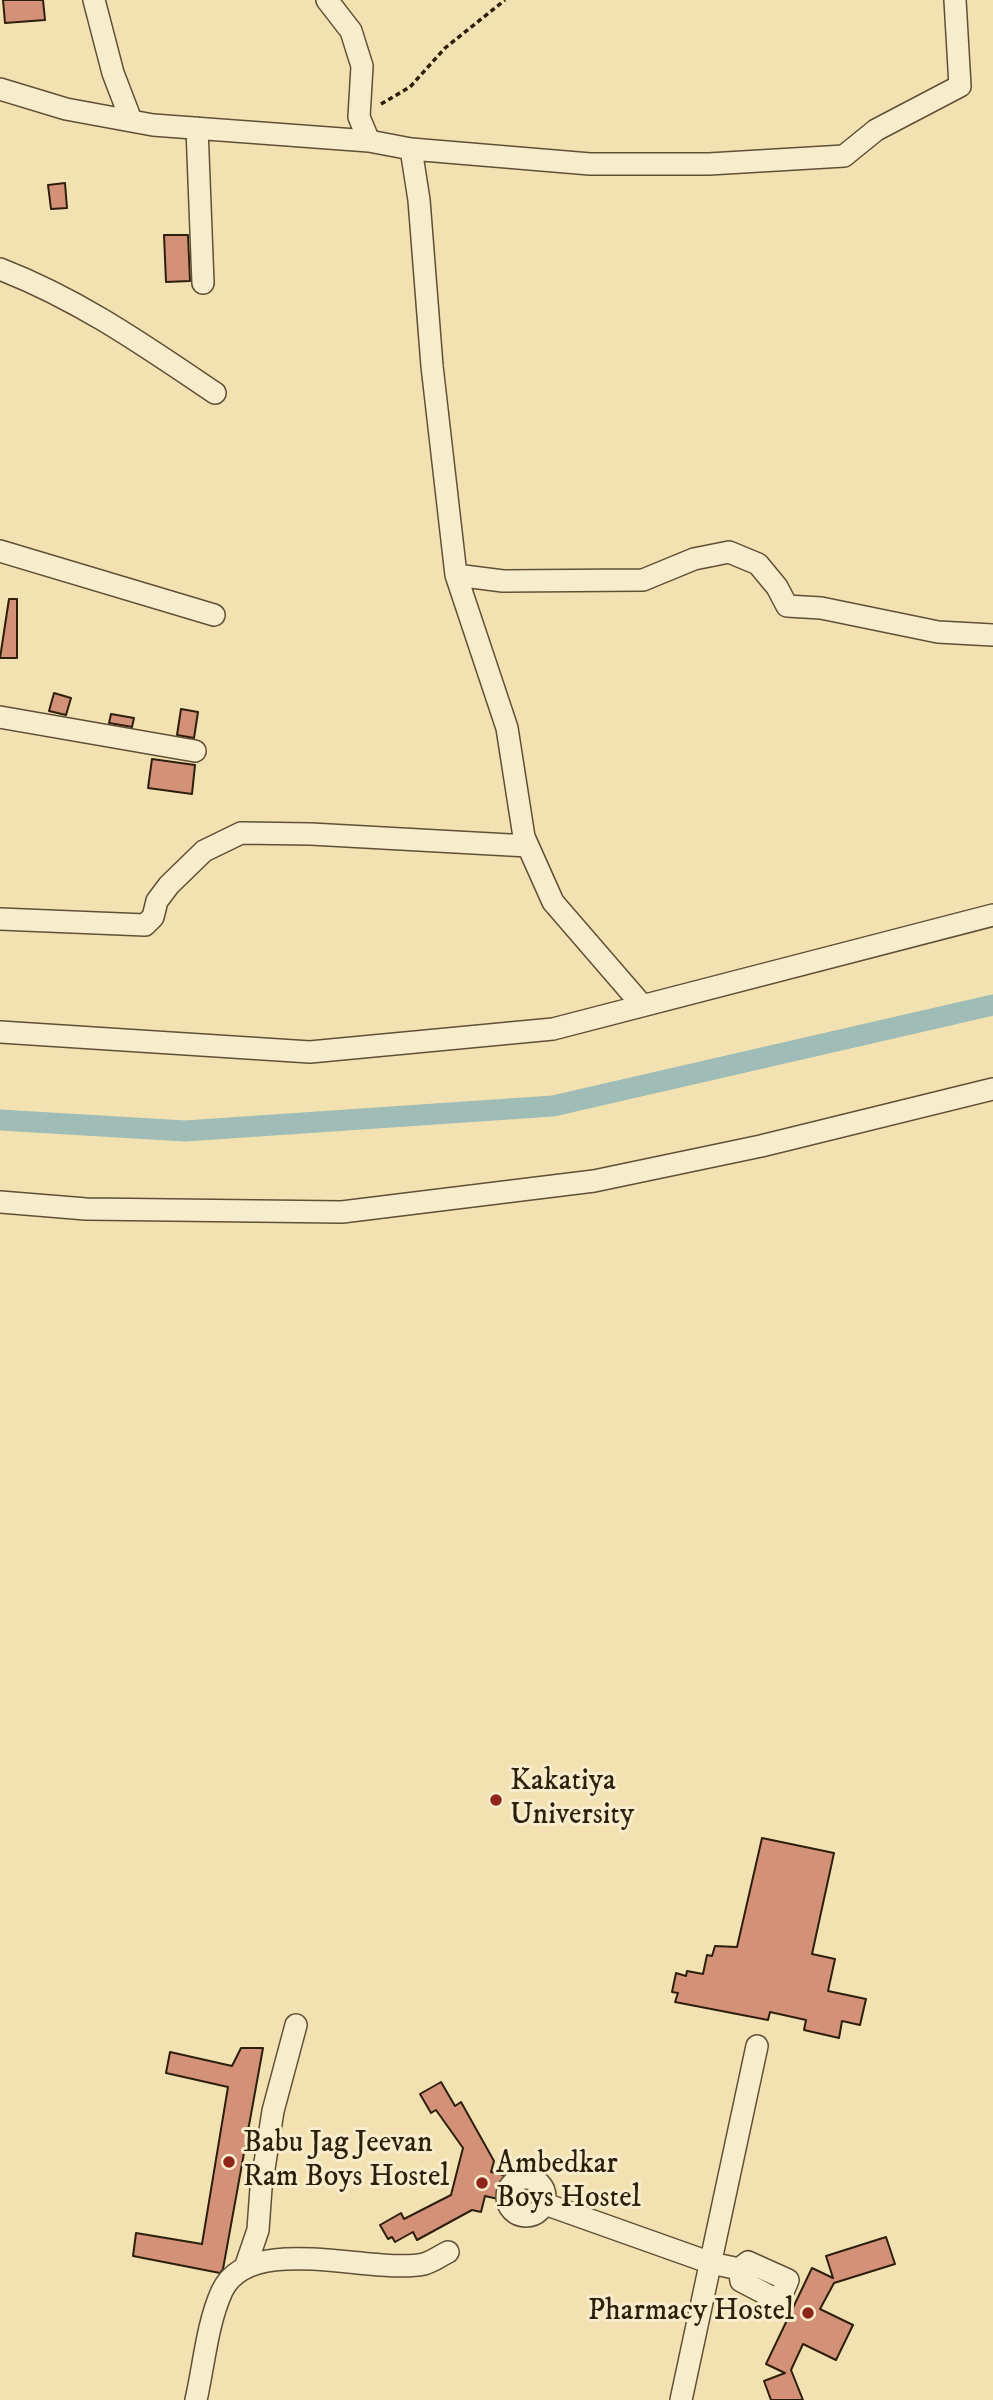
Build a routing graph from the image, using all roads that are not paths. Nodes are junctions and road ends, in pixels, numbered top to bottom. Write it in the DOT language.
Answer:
graph roads {
  1 [pos="94,0"];
  2 [pos="327,0"];
  3 [pos="955,0"];
  4 [pos="0,89"];
  5 [pos="131,120"];
  6 [pos="197,128"];
  7 [pos="369,141"];
  8 [pos="411,149"];
  9 [pos="0,269"];
  10 [pos="202,283"];
  11 [pos="215,393"];
  12 [pos="0,551"];
  13 [pos="456,575"];
  14 [pos="214,615"];
  15 [pos="993,635"];
  16 [pos="0,717"];
  17 [pos="195,751"];
  18 [pos="528,846"];
  19 [pos="993,915"];
  20 [pos="0,919"];
  21 [pos="642,1005"];
  22 [pos="0,1032"];
  23 [pos="993,1089"];
  24 [pos="0,1202"];
  25 [pos="296,2025"];
  26 [pos="757,2046"];
  27 [pos="545,2204"];
  28 [pos="448,2252"];
  29 [pos="711,2263"];
  30 [pos="245,2268"];
  31 [pos="739,2269"];
  32 [pos="196,2400"];
  33 [pos="681,2400"];
  1 -- 5 [label="street"];
  2 -- 7 [label="street"];
  3 -- 8 [label="street"];
  4 -- 5 [label="street"];
  5 -- 6 [label="street"];
  6 -- 7 [label="street"];
  6 -- 10 [label="street"];
  7 -- 8 [label="street"];
  8 -- 13 [label="street"];
  9 -- 11 [label="street"];
  12 -- 14 [label="street"];
  13 -- 15 [label="street"];
  13 -- 18 [label="street"];
  16 -- 17 [label="street"];
  18 -- 20 [label="street"];
  18 -- 21 [label="street"];
  19 -- 21 [label="street"];
  21 -- 22 [label="street"];
  23 -- 24 [label="street"];
  25 -- 30 [label="street"];
  26 -- 29 [label="street"];
  27 -- 29 [label="street"];
  28 -- 30 [label="street"];
  29 -- 31 [label="street"];
  29 -- 33 [label="street"];
  30 -- 32 [label="street"];
}
